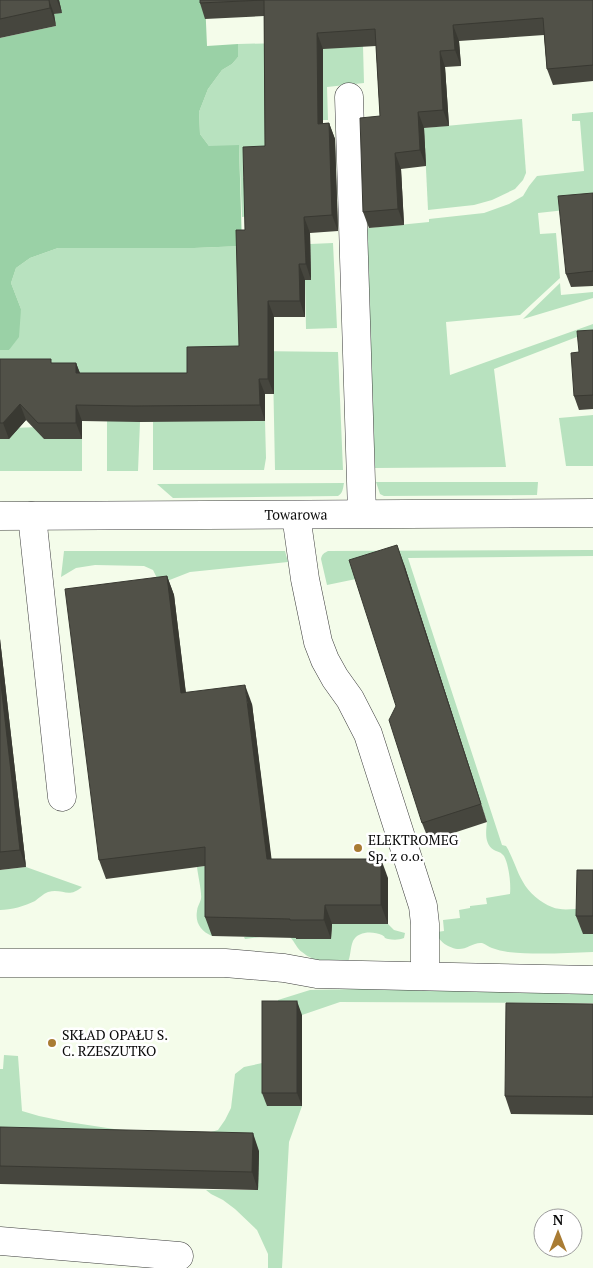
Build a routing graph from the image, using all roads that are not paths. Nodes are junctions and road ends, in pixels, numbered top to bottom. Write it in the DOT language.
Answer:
graph roads {
  1 [pos="349,97"];
  2 [pos="593,512"];
  3 [pos="362,513"];
  4 [pos="296,515"];
  5 [pos="0,516"];
  6 [pos="32,516"];
  7 [pos="62,797"];
  8 [pos="0,963"];
  9 [pos="425,976"];
  10 [pos="593,980"];
  11 [pos="0,1241"];
  12 [pos="179,1256"];
  1 -- 3 [label="street"];
  2 -- 3 [label="street, Towarowa"];
  3 -- 4 [label="street, Towarowa"];
  4 -- 6 [label="street, Towarowa"];
  4 -- 9 [label="street"];
  5 -- 6 [label="street, Towarowa"];
  6 -- 7 [label="street"];
  8 -- 9 [label="street"];
  9 -- 10 [label="street"];
  11 -- 12 [label="street"];
}
